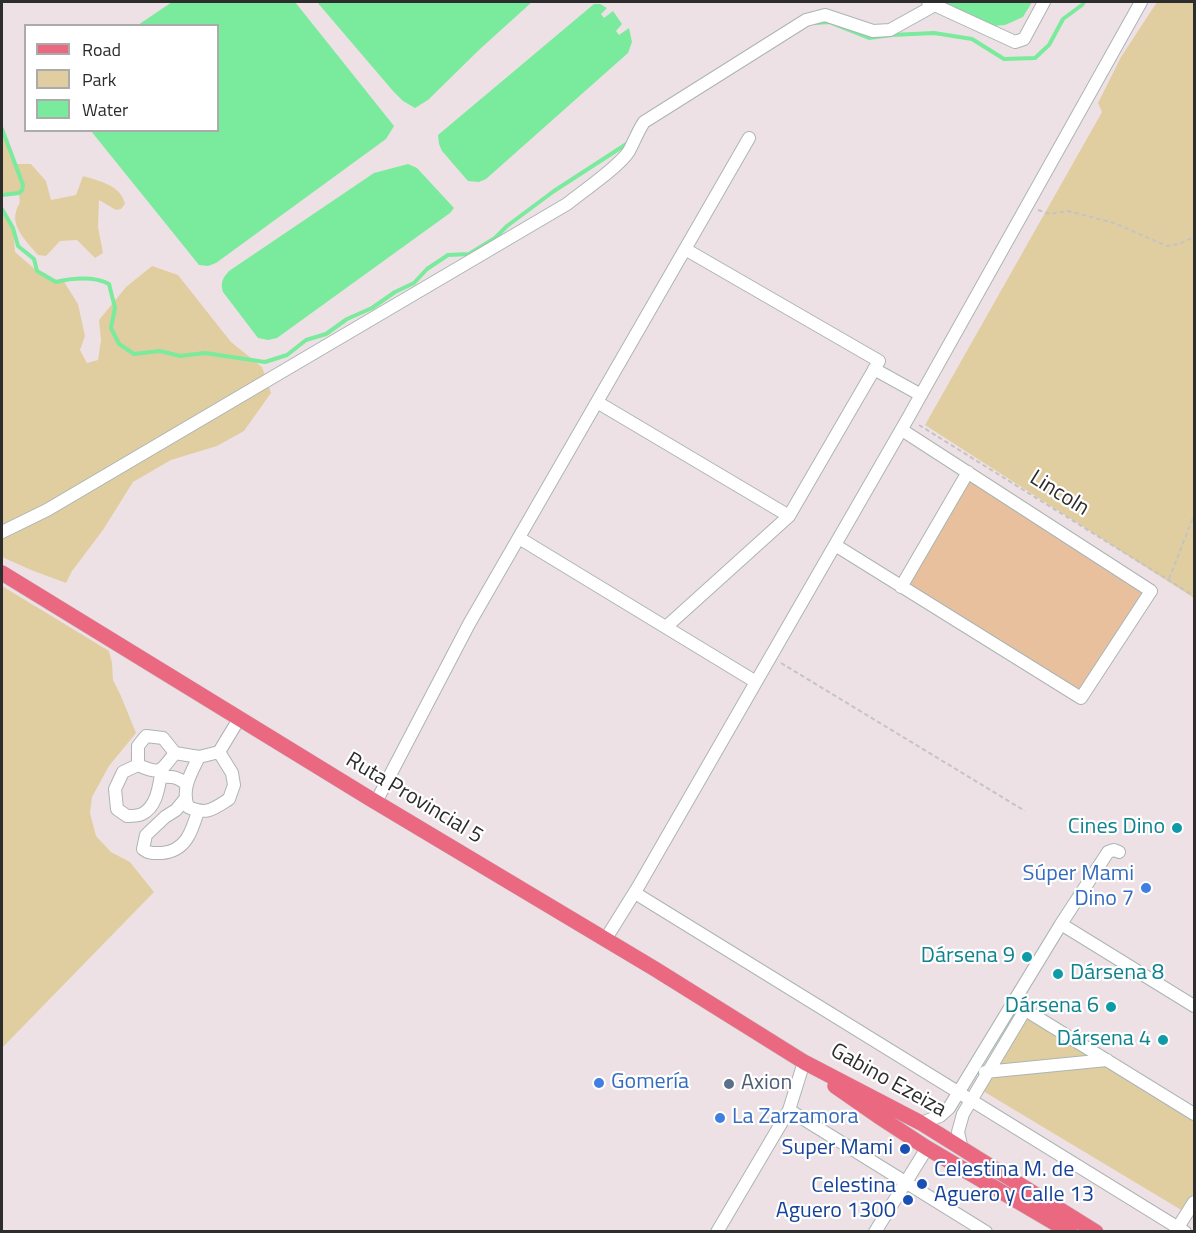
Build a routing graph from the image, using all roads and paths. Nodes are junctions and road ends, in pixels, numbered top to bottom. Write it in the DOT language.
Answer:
graph roads {
  1 [pos="1044,2"];
  2 [pos="1141,2"];
  3 [pos="931,3"];
  4 [pos="749,138"];
  5 [pos="1026,207"];
  6 [pos="1194,237"];
  7 [pos="685,249"];
  8 [pos="874,369"];
  9 [pos="921,396"];
  10 [pos="597,402"];
  11 [pos="905,424"];
  12 [pos="968,472"];
  13 [pos="1194,515"];
  14 [pos="789,516"];
  15 [pos="2,532"];
  16 [pos="519,538"];
  17 [pos="835,545"];
  18 [pos="2,573"];
  19 [pos="1169,580"];
  20 [pos="902,586"];
  21 [pos="1194,596"];
  22 [pos="666,627"];
  23 [pos="771,657"];
  24 [pos="756,682"];
  25 [pos="239,719"];
  26 [pos="219,752"];
  27 [pos="175,753"];
  28 [pos="199,757"];
  29 [pos="138,765"];
  30 [pos="162,773"];
  31 [pos="186,784"];
  32 [pos="185,799"];
  33 [pos="373,800"];
  34 [pos="198,811"];
  35 [pos="1025,811"];
  36 [pos="141,815"];
  37 [pos="154,827"];
  38 [pos="1119,852"];
  39 [pos="635,893"];
  40 [pos="1061,924"];
  41 [pos="605,940"];
  42 [pos="1019,1006"];
  43 [pos="1194,1006"];
  44 [pos="1107,1060"];
  45 [pos="804,1062"];
  46 [pos="988,1072"];
  47 [pos="971,1073"];
  48 [pos="960,1092"];
  49 [pos="972,1099"];
  50 [pos="789,1110"];
  51 [pos="1194,1114"];
  52 [pos="921,1123"];
  53 [pos="927,1148"];
  54 [pos="962,1149"];
  55 [pos="905,1181"];
  56 [pos="1194,1202"];
  57 [pos="1178,1231"];
  58 [pos="717,1232"];
  59 [pos="875,1232"];
  60 [pos="986,1232"];
  61 [pos="1071,1232"];
  62 [pos="1096,1232"];
  1 -- 3 [label="street"];
  2 -- 5 [label="street"];
  3 -- 15 [label="street"];
  4 -- 7 [label="street"];
  5 -- 6 [label="path"];
  5 -- 9 [label="street"];
  7 -- 8 [label="street"];
  7 -- 10 [label="street"];
  8 -- 9 [label="street"];
  8 -- 14 [label="street"];
  9 -- 11 [label="street"];
  10 -- 14 [label="street"];
  10 -- 16 [label="street"];
  11 -- 12 [label="street"];
  11 -- 17 [label="street"];
  11 -- 19 [label="path, Lincoln"];
  12 -- 20 [label="street"];
  12 -- 20 [label="street"];
  13 -- 19 [label="path"];
  14 -- 22 [label="street"];
  16 -- 22 [label="street"];
  16 -- 33 [label="street"];
  17 -- 20 [label="street"];
  17 -- 23 [label="street"];
  18 -- 25 [label="main road, Ruta Provincial 5"];
  19 -- 21 [label="path, Lincoln"];
  22 -- 24 [label="street"];
  23 -- 24 [label="street"];
  23 -- 35 [label="path"];
  24 -- 39 [label="street"];
  25 -- 26 [label="street"];
  25 -- 33 [label="main road, Ruta Provincial 5"];
  26 -- 28 [label="street"];
  26 -- 34 [label="street"];
  27 -- 28 [label="street"];
  27 -- 29 [label="street"];
  27 -- 30 [label="street"];
  28 -- 31 [label="street"];
  29 -- 30 [label="street"];
  29 -- 36 [label="street"];
  30 -- 31 [label="street"];
  30 -- 36 [label="street"];
  31 -- 32 [label="street"];
  32 -- 34 [label="street"];
  32 -- 37 [label="street"];
  33 -- 41 [label="main road, Ruta Provincial 5"];
  34 -- 37 [label="street"];
  36 -- 37 [label="street"];
  38 -- 40 [label="street"];
  39 -- 41 [label="street"];
  39 -- 48 [label="street"];
  40 -- 42 [label="street"];
  40 -- 43 [label="street"];
  41 -- 45 [label="main road, Ruta Provincial 5"];
  42 -- 44 [label="street"];
  42 -- 46 [label="street"];
  42 -- 47 [label="street"];
  44 -- 46 [label="street"];
  44 -- 51 [label="street"];
  45 -- 50 [label="street"];
  45 -- 52 [label="main road, Gabino Ezeiza"];
  45 -- 53 [label="main road, Gabino Ezeiza"];
  46 -- 47 [label="street"];
  46 -- 49 [label="street"];
  47 -- 48 [label="street"];
  48 -- 49 [label="street"];
  48 -- 52 [label="street"];
  49 -- 54 [label="street"];
  49 -- 57 [label="street"];
  50 -- 55 [label="street"];
  50 -- 58 [label="street"];
  52 -- 54 [label="main road, Gabino Ezeiza"];
  53 -- 55 [label="street"];
  53 -- 61 [label="main road, Gabino Ezeiza"];
  54 -- 62 [label="main road, Gabino Ezeiza"];
  55 -- 59 [label="street"];
  55 -- 60 [label="street"];
  56 -- 57 [label="street"];
}
